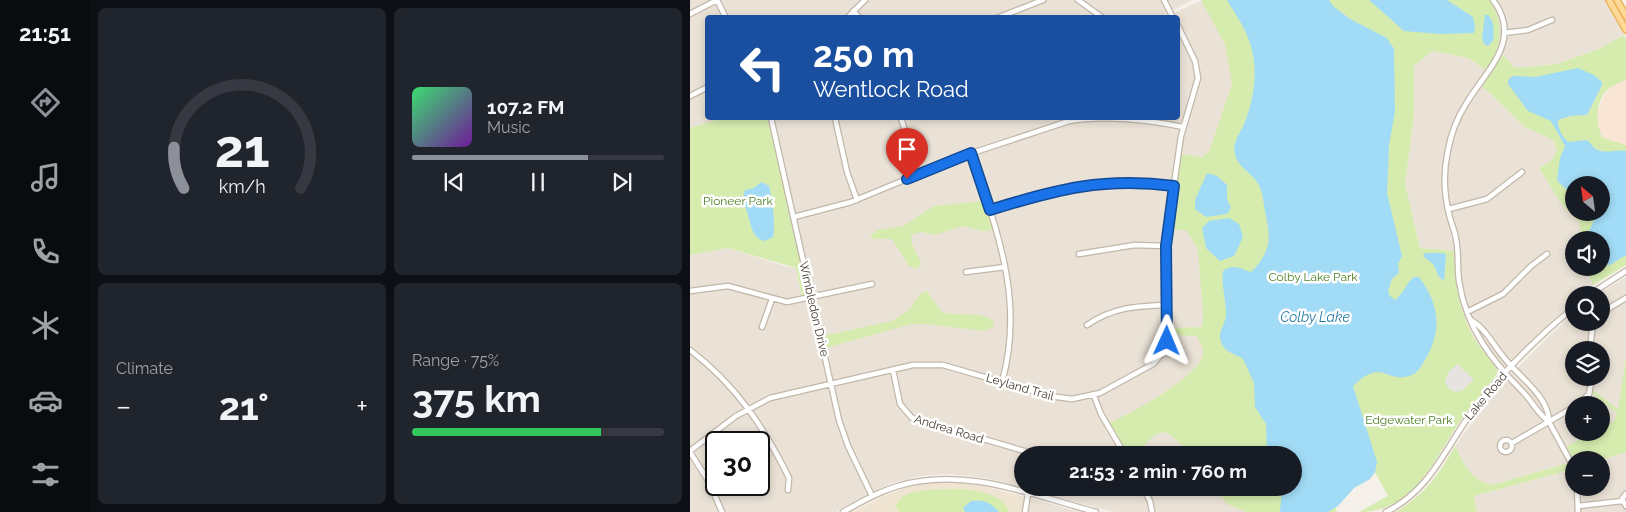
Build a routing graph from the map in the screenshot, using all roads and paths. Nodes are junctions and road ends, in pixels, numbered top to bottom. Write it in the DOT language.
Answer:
graph roads {
  1 [pos="717,0"];
  2 [pos="865,0"];
  3 [pos="1043,0"];
  4 [pos="1078,0"];
  5 [pos="1164,0"];
  6 [pos="1493,0"];
  7 [pos="1609,0"];
  8 [pos="1617,0"];
  9 [pos="853,11"];
  10 [pos="690,14"];
  11 [pos="724,15"];
  12 [pos="850,15"];
  13 [pos="857,15"];
  14 [pos="1005,15"];
  15 [pos="1099,15"];
  16 [pos="1172,15"];
  17 [pos="1626,16"];
  18 [pos="1552,20"];
  19 [pos="1180,30"];
  20 [pos="1626,30"];
  21 [pos="1504,33"];
  22 [pos="705,88"];
  23 [pos="690,96"];
  24 [pos="771,120"];
  25 [pos="835,120"];
  26 [pos="902,120"];
  27 [pos="1078,120"];
  28 [pos="1133,120"];
  29 [pos="1183,127"];
  30 [pos="971,153"];
  31 [pos="1522,172"];
  32 [pos="918,174"];
  33 [pos="1174,186"];
  34 [pos="857,200"];
  35 [pos="990,210"];
  36 [pos="1448,210"];
  37 [pos="794,217"];
  38 [pos="1166,246"];
  39 [pos="1078,254"];
  40 [pos="1547,254"];
  41 [pos="1006,267"];
  42 [pos="966,272"];
  43 [pos="1626,272"];
  44 [pos="872,284"];
  45 [pos="1603,286"];
  46 [pos="690,291"];
  47 [pos="812,298"];
  48 [pos="1626,298"];
  49 [pos="772,299"];
  50 [pos="1168,305"];
  51 [pos="1610,308"];
  52 [pos="1467,312"];
  53 [pos="1565,315"];
  54 [pos="1471,320"];
  55 [pos="1087,325"];
  56 [pos="762,327"];
  57 [pos="690,350"];
  58 [pos="1511,366"];
  59 [pos="892,370"];
  60 [pos="1504,374"];
  61 [pos="1002,382"];
  62 [pos="831,384"];
  63 [pos="1094,396"];
  64 [pos="749,408"];
  65 [pos="1565,412"];
  66 [pos="1549,422"];
  67 [pos="1512,443"];
  68 [pos="1120,446"];
  69 [pos="1014,448"];
  70 [pos="1565,451"];
  71 [pos="690,452"];
  72 [pos="788,490"];
  73 [pos="1014,490"];
  74 [pos="1626,494"];
  75 [pos="872,496"];
  76 [pos="1028,496"];
  77 [pos="1036,496"];
  78 [pos="1147,496"];
  79 [pos="1577,496"];
  80 [pos="1622,501"];
  81 [pos="1578,506"];
  82 [pos="1626,506"];
  83 [pos="722,512"];
  84 [pos="843,512"];
  85 [pos="1025,512"];
  86 [pos="1096,512"];
  87 [pos="1152,512"];
  88 [pos="1386,512"];
  89 [pos="1578,512"];
  1 -- 10 [label="street"];
  1 -- 11 [label="street"];
  2 -- 9 [label="street"];
  3 -- 14 [label="street"];
  4 -- 15 [label="street"];
  5 -- 16 [label="street"];
  6 -- 21 [label="street"];
  7 -- 20 [label="main road"];
  8 -- 17 [label="main road"];
  9 -- 12 [label="street"];
  9 -- 13 [label="street"];
  18 -- 21 [label="street"];
  19 -- 29 [label="street, Leyland Trail"];
  21 -- 36 [label="street"];
  22 -- 23 [label="street"];
  24 -- 37 [label="street, Wimbledon Drive"];
  25 -- 34 [label="street"];
  26 -- 32 [label="street"];
  27 -- 30 [label="street"];
  28 -- 29 [label="street"];
  29 -- 33 [label="street, Leyland Trail"];
  30 -- 32 [label="street"];
  30 -- 35 [label="street"];
  31 -- 36 [label="street"];
  32 -- 34 [label="street"];
  33 -- 35 [label="street"];
  33 -- 38 [label="street, Leyland Trail"];
  34 -- 37 [label="street"];
  35 -- 41 [label="street"];
  36 -- 52 [label="street"];
  37 -- 47 [label="street, Wimbledon Drive"];
  38 -- 39 [label="street"];
  38 -- 50 [label="street, Leyland Trail"];
  40 -- 52 [label="street"];
  41 -- 42 [label="street"];
  41 -- 61 [label="street"];
  43 -- 45 [label="street"];
  44 -- 47 [label="street"];
  46 -- 49 [label="street"];
  47 -- 49 [label="street"];
  47 -- 62 [label="street, Wimbledon Drive"];
  48 -- 51 [label="street"];
  49 -- 56 [label="street"];
  50 -- 55 [label="street"];
  50 -- 63 [label="street, Leyland Trail"];
  52 -- 54 [label="street"];
  53 -- 58 [label="street, Lake Road"];
  54 -- 58 [label="street"];
  54 -- 60 [label="street"];
  57 -- 64 [label="street"];
  58 -- 60 [label="street, Lake Road"];
  58 -- 66 [label="street"];
  59 -- 61 [label="street, Leyland Trail"];
  59 -- 62 [label="street, Leyland Trail"];
  59 -- 69 [label="street, Andrea Road"];
  60 -- 66 [label="street"];
  60 -- 88 [label="street, Lake Road"];
  61 -- 63 [label="street, Leyland Trail"];
  62 -- 64 [label="street, Leyland Trail"];
  62 -- 75 [label="street, Wimbledon Drive"];
  63 -- 68 [label="street"];
  64 -- 71 [label="street, Leyland Trail"];
  64 -- 72 [label="street"];
  65 -- 66 [label="street"];
  66 -- 67 [label="street"];
  66 -- 70 [label="street"];
  71 -- 83 [label="street"];
  73 -- 75 [label="street"];
  74 -- 80 [label="street"];
  75 -- 84 [label="street"];
  76 -- 85 [label="street"];
  77 -- 86 [label="street"];
  78 -- 87 [label="street"];
  79 -- 81 [label="street"];
  80 -- 81 [label="street"];
  80 -- 82 [label="street"];
  81 -- 89 [label="street"];
}
